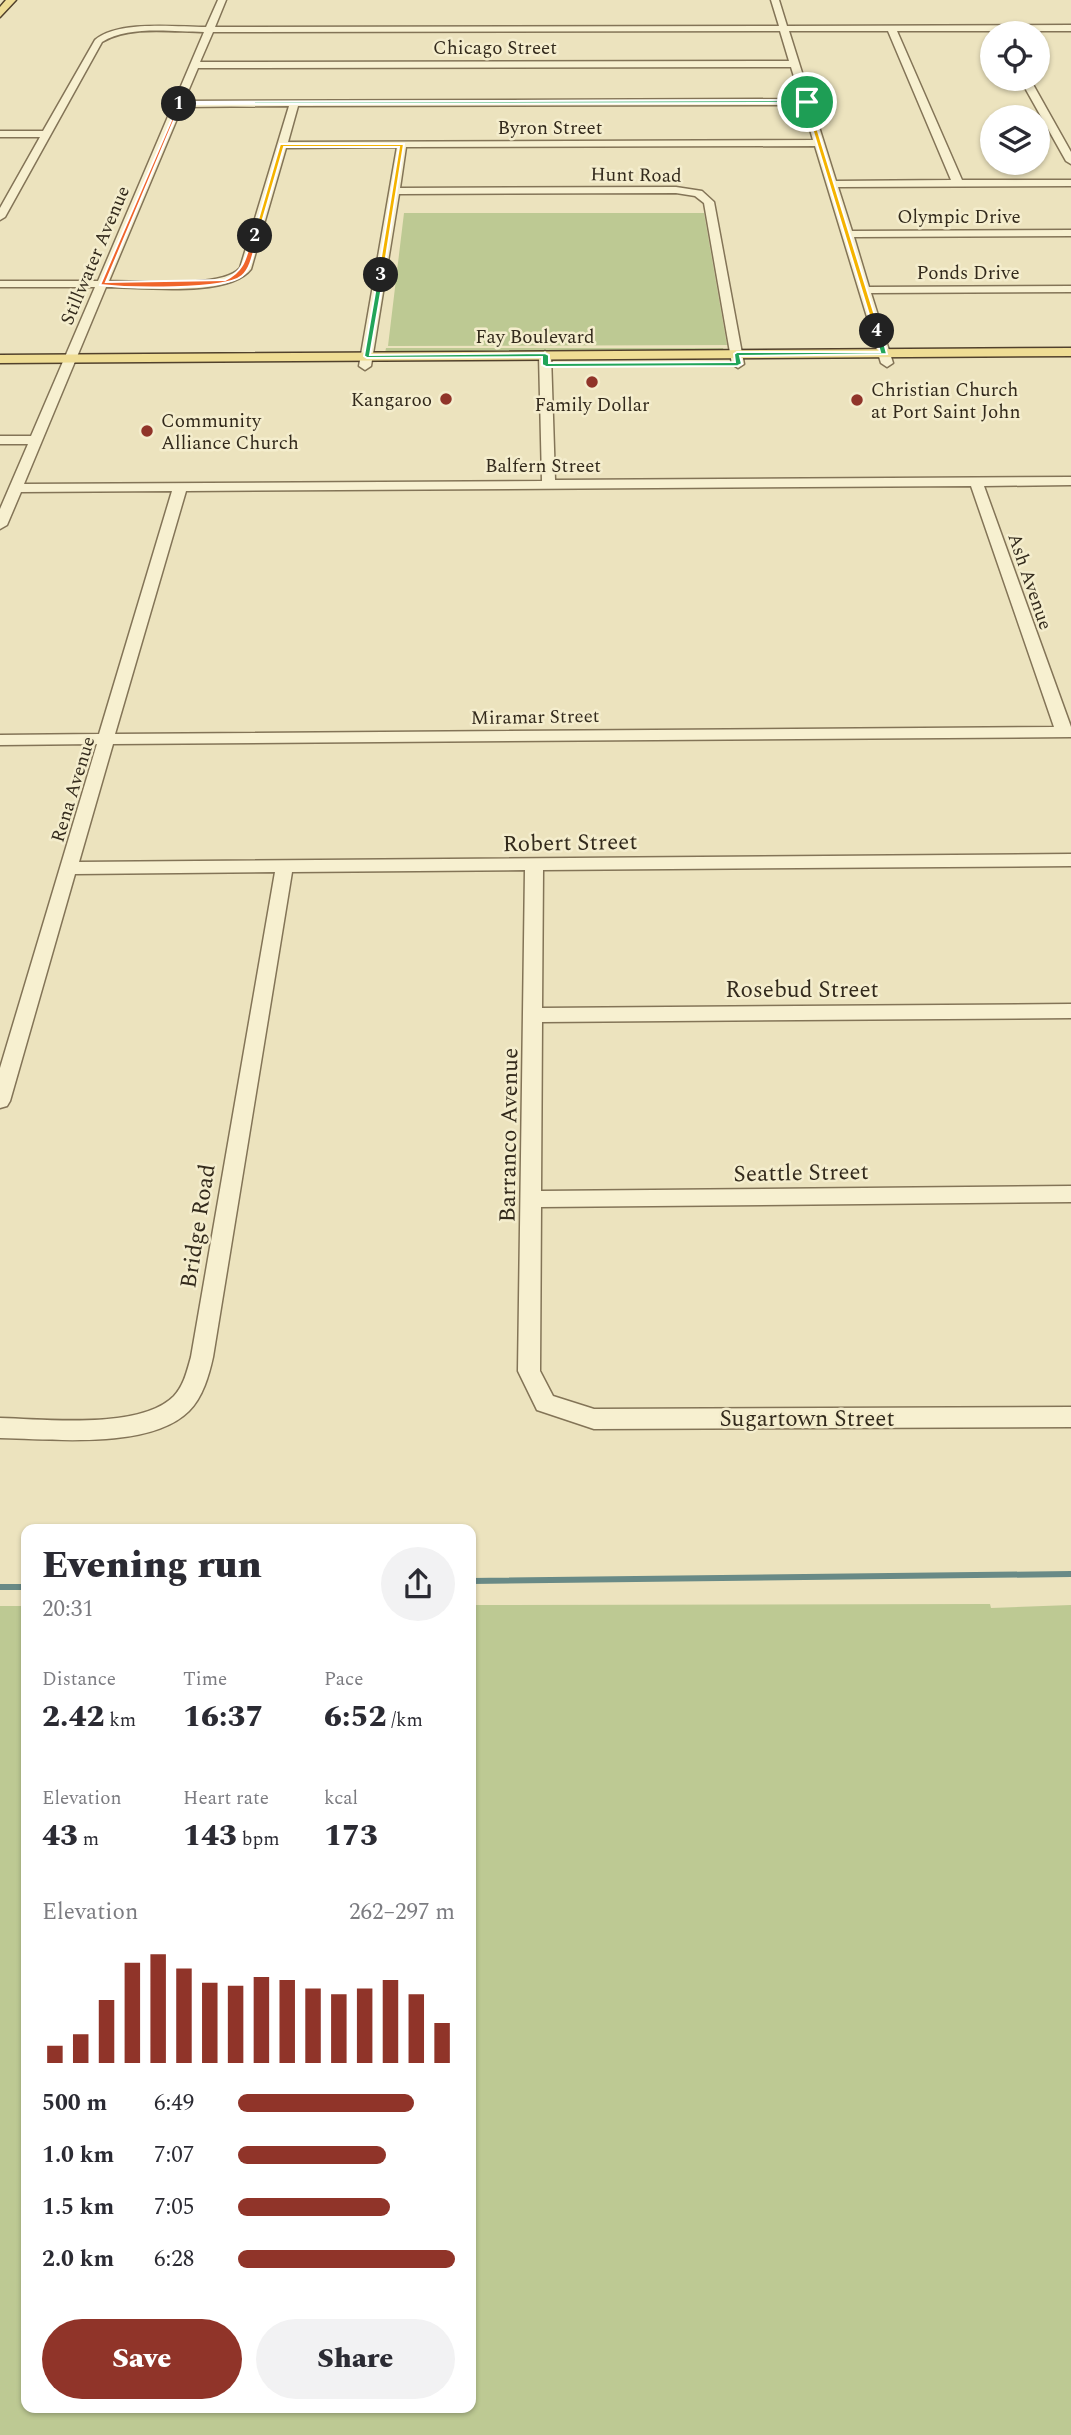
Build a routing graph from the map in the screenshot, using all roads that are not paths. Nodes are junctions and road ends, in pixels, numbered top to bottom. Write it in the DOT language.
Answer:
graph roads {
  1 [pos="11,0"];
  2 [pos="222,0"];
  3 [pos="775,0"];
  4 [pos="0,14"];
  5 [pos="785,28"];
  6 [pos="1071,28"];
  7 [pos="891,29"];
  8 [pos="1050,29"];
  9 [pos="209,30"];
  10 [pos="980,31"];
  11 [pos="795,64"];
  12 [pos="195,65"];
  13 [pos="1032,91"];
  14 [pos="807,102"];
  15 [pos="179,104"];
  16 [pos="294,104"];
  17 [pos="0,134"];
  18 [pos="46,134"];
  19 [pos="819,144"];
  20 [pos="282,145"];
  21 [pos="402,145"];
  22 [pos="1071,161"];
  23 [pos="1071,183"];
  24 [pos="833,184"];
  25 [pos="958,184"];
  26 [pos="396,191"];
  27 [pos="0,217"];
  28 [pos="1071,233"];
  29 [pos="848,234"];
  30 [pos="0,284"];
  31 [pos="102,284"];
  32 [pos="1071,289"];
  33 [pos="866,290"];
  34 [pos="1071,352"];
  35 [pos="886,358"];
  36 [pos="0,359"];
  37 [pos="738,359"];
  38 [pos="545,360"];
  39 [pos="366,361"];
  40 [pos="1071,362"];
  41 [pos="69,363"];
  42 [pos="0,368"];
  43 [pos="0,440"];
  44 [pos="36,440"];
  45 [pos="1071,481"];
  46 [pos="976,482"];
  47 [pos="549,485"];
  48 [pos="180,487"];
  49 [pos="16,488"];
  50 [pos="0,525"];
  51 [pos="1068,732"];
  52 [pos="0,740"];
  53 [pos="108,740"];
  54 [pos="1071,860"];
  55 [pos="534,865"];
  56 [pos="70,868"];
  57 [pos="284,868"];
  58 [pos="1071,1011"];
  59 [pos="534,1015"];
  60 [pos="0,1101"];
  61 [pos="1071,1194"];
  62 [pos="531,1199"];
  63 [pos="545,1403"];
  64 [pos="1071,1417"];
  65 [pos="0,1428"];
  1 -- 4 [label="main road"];
  2 -- 9 [label="street, Stillwater Avenue"];
  3 -- 5 [label="street"];
  5 -- 7 [label="street"];
  5 -- 9 [label="street"];
  5 -- 11 [label="street"];
  6 -- 8 [label="street"];
  7 -- 10 [label="street"];
  7 -- 25 [label="street"];
  9 -- 12 [label="street, Stillwater Avenue"];
  9 -- 18 [label="street"];
  11 -- 12 [label="street, Chicago Street"];
  11 -- 14 [label="street"];
  12 -- 15 [label="street, Stillwater Avenue"];
  13 -- 22 [label="street"];
  14 -- 16 [label="street"];
  14 -- 19 [label="street"];
  15 -- 16 [label="street"];
  15 -- 31 [label="street, Stillwater Avenue"];
  16 -- 20 [label="street"];
  17 -- 18 [label="street"];
  18 -- 27 [label="street"];
  19 -- 21 [label="street, Byron Street"];
  19 -- 24 [label="street"];
  20 -- 21 [label="street, Byron Street"];
  20 -- 31 [label="street"];
  21 -- 26 [label="street"];
  23 -- 25 [label="street"];
  24 -- 25 [label="street"];
  24 -- 29 [label="street"];
  26 -- 37 [label="street, Hunt Road"];
  26 -- 39 [label="street"];
  28 -- 29 [label="street, Olympic Drive"];
  29 -- 33 [label="street"];
  30 -- 31 [label="street"];
  31 -- 41 [label="street, Stillwater Avenue"];
  32 -- 33 [label="street, Ponds Drive"];
  33 -- 35 [label="street"];
  34 -- 35 [label="main road, Fay Boulevard"];
  35 -- 37 [label="main road, Fay Boulevard"];
  35 -- 40 [label="main road, Fay Boulevard"];
  36 -- 41 [label="main road, Fay Boulevard"];
  37 -- 38 [label="main road, Fay Boulevard"];
  38 -- 39 [label="main road, Fay Boulevard"];
  38 -- 47 [label="street"];
  39 -- 41 [label="main road, Fay Boulevard"];
  41 -- 42 [label="main road, Fay Boulevard"];
  41 -- 44 [label="street, Stillwater Avenue"];
  43 -- 44 [label="street"];
  44 -- 49 [label="street, Stillwater Avenue"];
  45 -- 46 [label="street, Balfern Street"];
  46 -- 47 [label="street, Balfern Street"];
  46 -- 51 [label="street, Ash Avenue"];
  47 -- 48 [label="street, Balfern Street"];
  48 -- 49 [label="street, Balfern Street"];
  48 -- 53 [label="street, Rena Avenue"];
  49 -- 50 [label="street, Stillwater Avenue"];
  51 -- 53 [label="street, Miramar Street"];
  52 -- 53 [label="street, Miramar Street"];
  53 -- 56 [label="street, Rena Avenue"];
  54 -- 55 [label="street, Robert Street"];
  55 -- 57 [label="street, Robert Street"];
  55 -- 59 [label="street, Barranco Avenue"];
  56 -- 57 [label="street, Robert Street"];
  56 -- 60 [label="street, Rena Avenue"];
  57 -- 65 [label="street, Bridge Road"];
  58 -- 59 [label="street, Rosebud Street"];
  59 -- 62 [label="street, Barranco Avenue"];
  61 -- 62 [label="street, Seattle Street"];
  62 -- 63 [label="street, Barranco Avenue"];
  63 -- 64 [label="street, Sugartown Street"];
}
